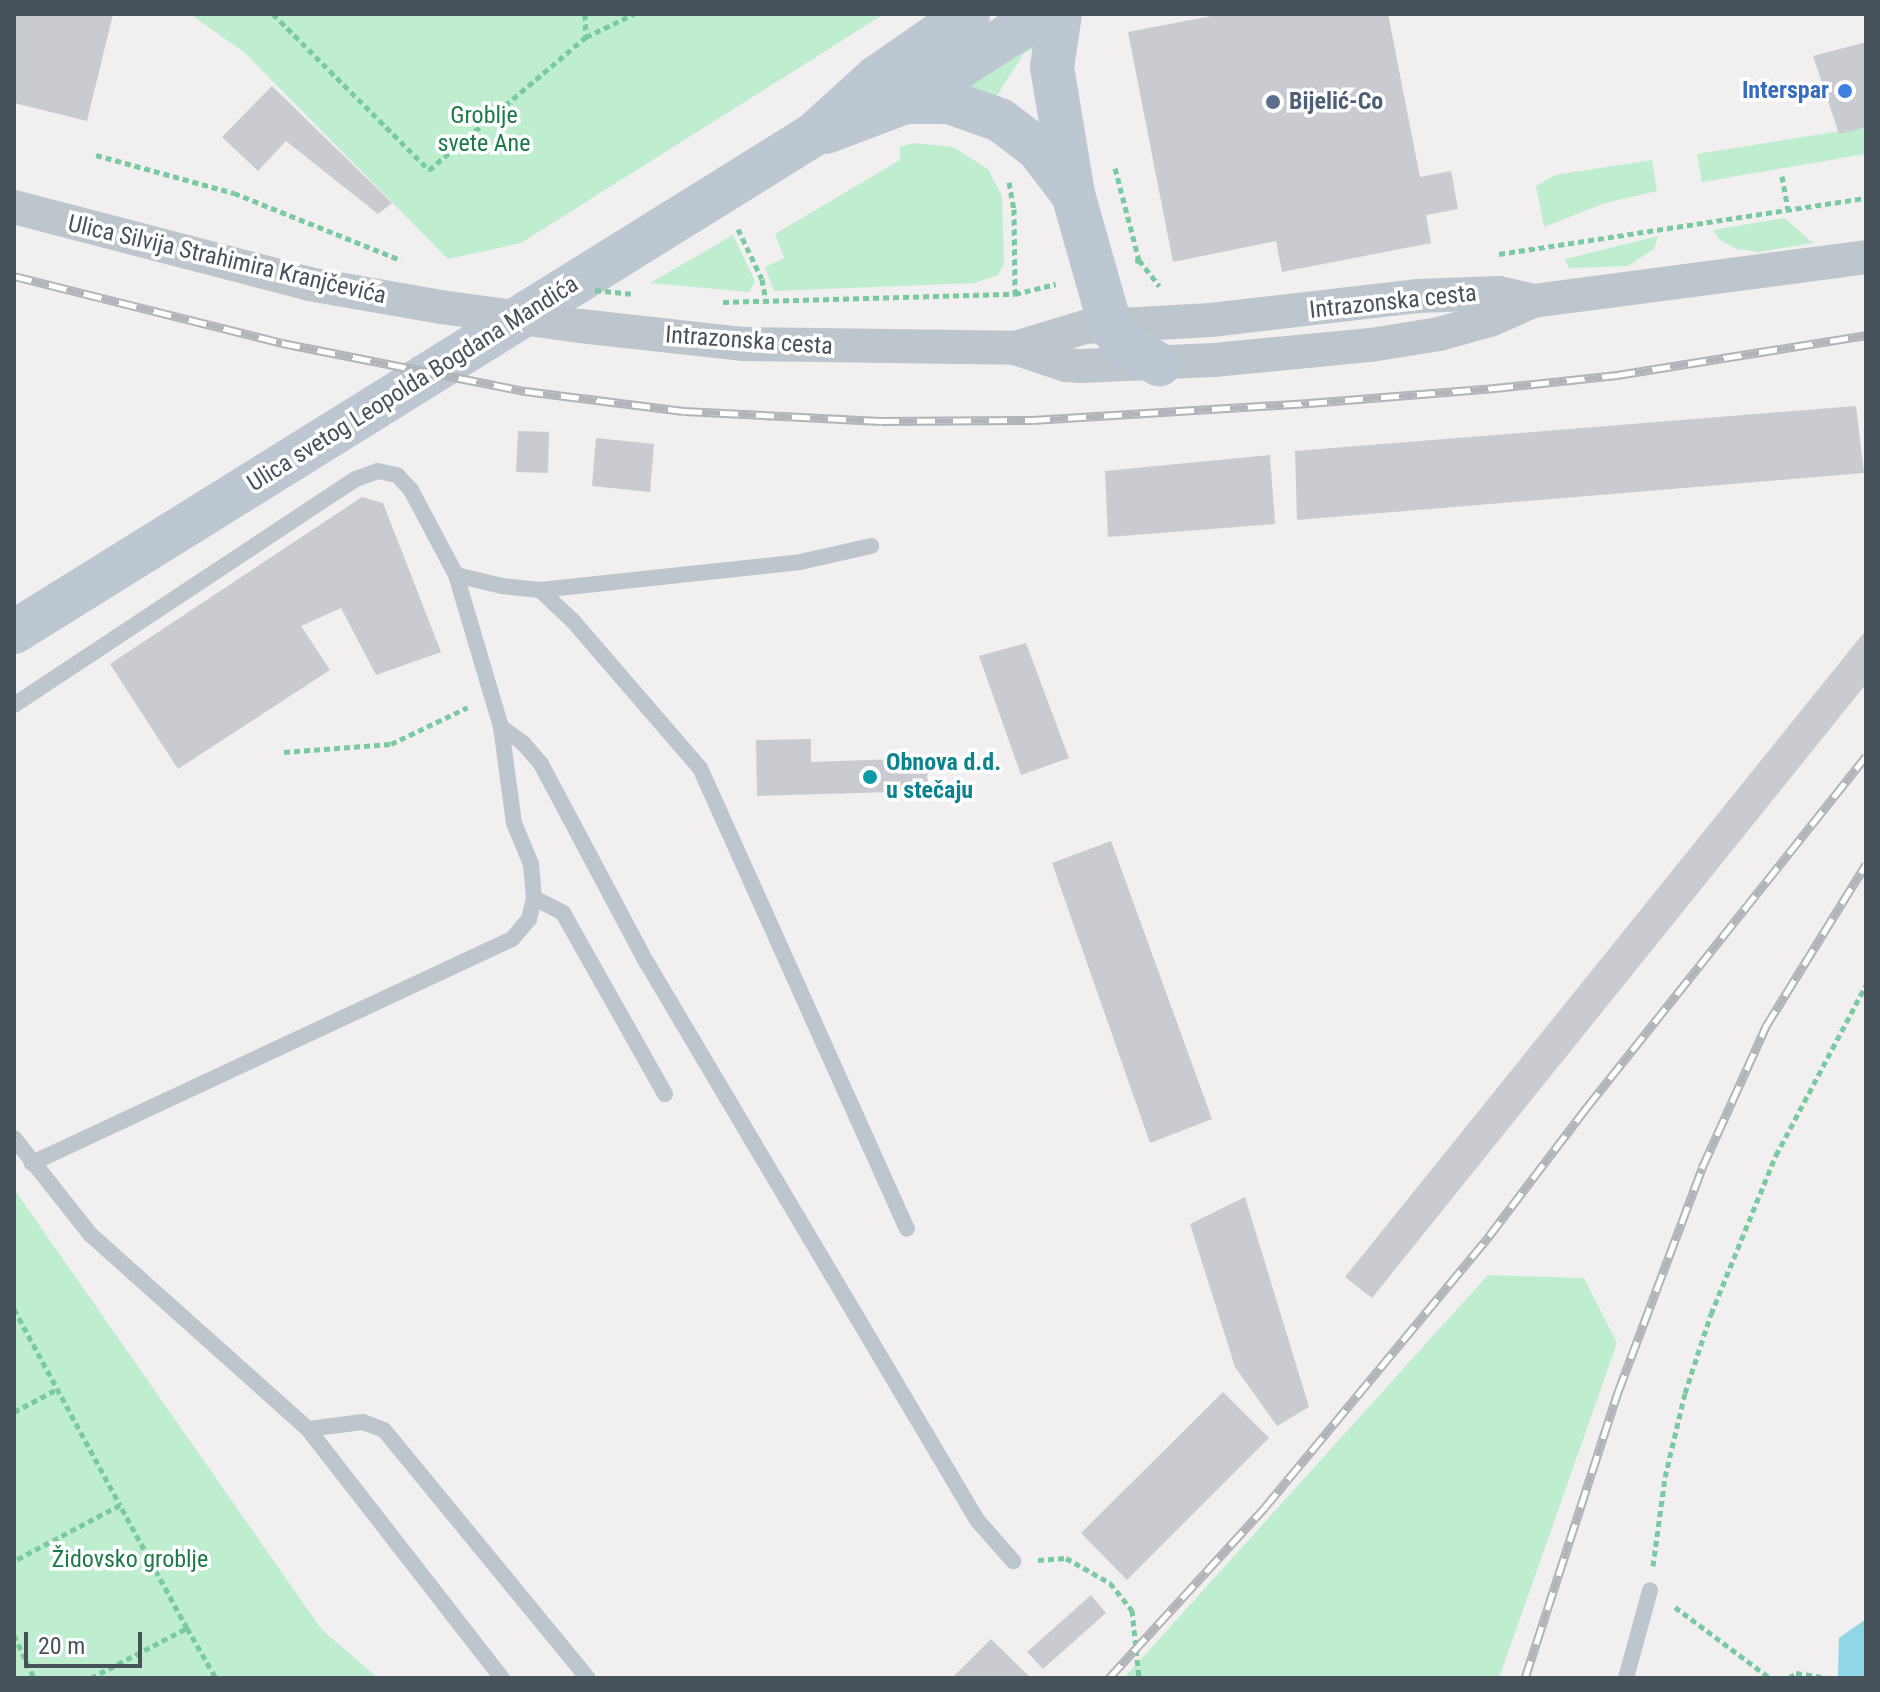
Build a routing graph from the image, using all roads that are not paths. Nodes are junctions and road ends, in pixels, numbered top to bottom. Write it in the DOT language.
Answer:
graph roads {
  1 [pos="968,14"];
  2 [pos="1042,14"];
  3 [pos="1060,14"];
  4 [pos="905,102"];
  5 [pos="813,135"];
  6 [pos="1073,194"];
  7 [pos="14,207"];
  8 [pos="1866,257"];
  9 [pos="1533,301"];
  10 [pos="1110,325"];
  11 [pos="580,326"];
  12 [pos="1015,348"];
  13 [pos="1159,364"];
  14 [pos="871,546"];
  15 [pos="456,575"];
  16 [pos="540,590"];
  17 [pos="14,632"];
  18 [pos="14,705"];
  19 [pos="501,727"];
  20 [pos="534,898"];
  21 [pos="665,1094"];
  22 [pos="14,1138"];
  23 [pos="32,1163"];
  24 [pos="907,1229"];
  25 [pos="308,1429"];
  26 [pos="1013,1561"];
  27 [pos="1650,1590"];
  28 [pos="502,1678"];
  29 [pos="588,1678"];
  30 [pos="1626,1678"];
  1 -- 5 [label="main road, Ulica svetog Leopolda Bogdana Mandića"];
  2 -- 4 [label="main road, Ulica svetog Leopolda Bogdana Mandića"];
  3 -- 6 [label="main road"];
  4 -- 5 [label="main road, Ulica svetog Leopolda Bogdana Mandića"];
  4 -- 6 [label="main road"];
  5 -- 17 [label="main road, Ulica svetog Leopolda Bogdana Mandića"];
  6 -- 10 [label="main road"];
  7 -- 11 [label="street, Ulica Silvija Strahimira Kranjčevića, bridge"];
  8 -- 9 [label="street"];
  9 -- 10 [label="street, Intrazonska cesta"];
  9 -- 13 [label="street, Intrazonska cesta"];
  10 -- 12 [label="street, Intrazonska cesta"];
  10 -- 13 [label="main road"];
  11 -- 12 [label="street, Intrazonska cesta"];
  12 -- 13 [label="street, Intrazonska cesta"];
  14 -- 16 [label="lane"];
  15 -- 16 [label="lane"];
  15 -- 18 [label="lane"];
  15 -- 19 [label="lane"];
  16 -- 24 [label="lane"];
  19 -- 20 [label="lane"];
  19 -- 26 [label="lane"];
  20 -- 21 [label="lane"];
  20 -- 23 [label="lane"];
  22 -- 23 [label="lane"];
  23 -- 25 [label="lane"];
  25 -- 28 [label="lane"];
  25 -- 29 [label="lane"];
  27 -- 30 [label="lane"];
}
